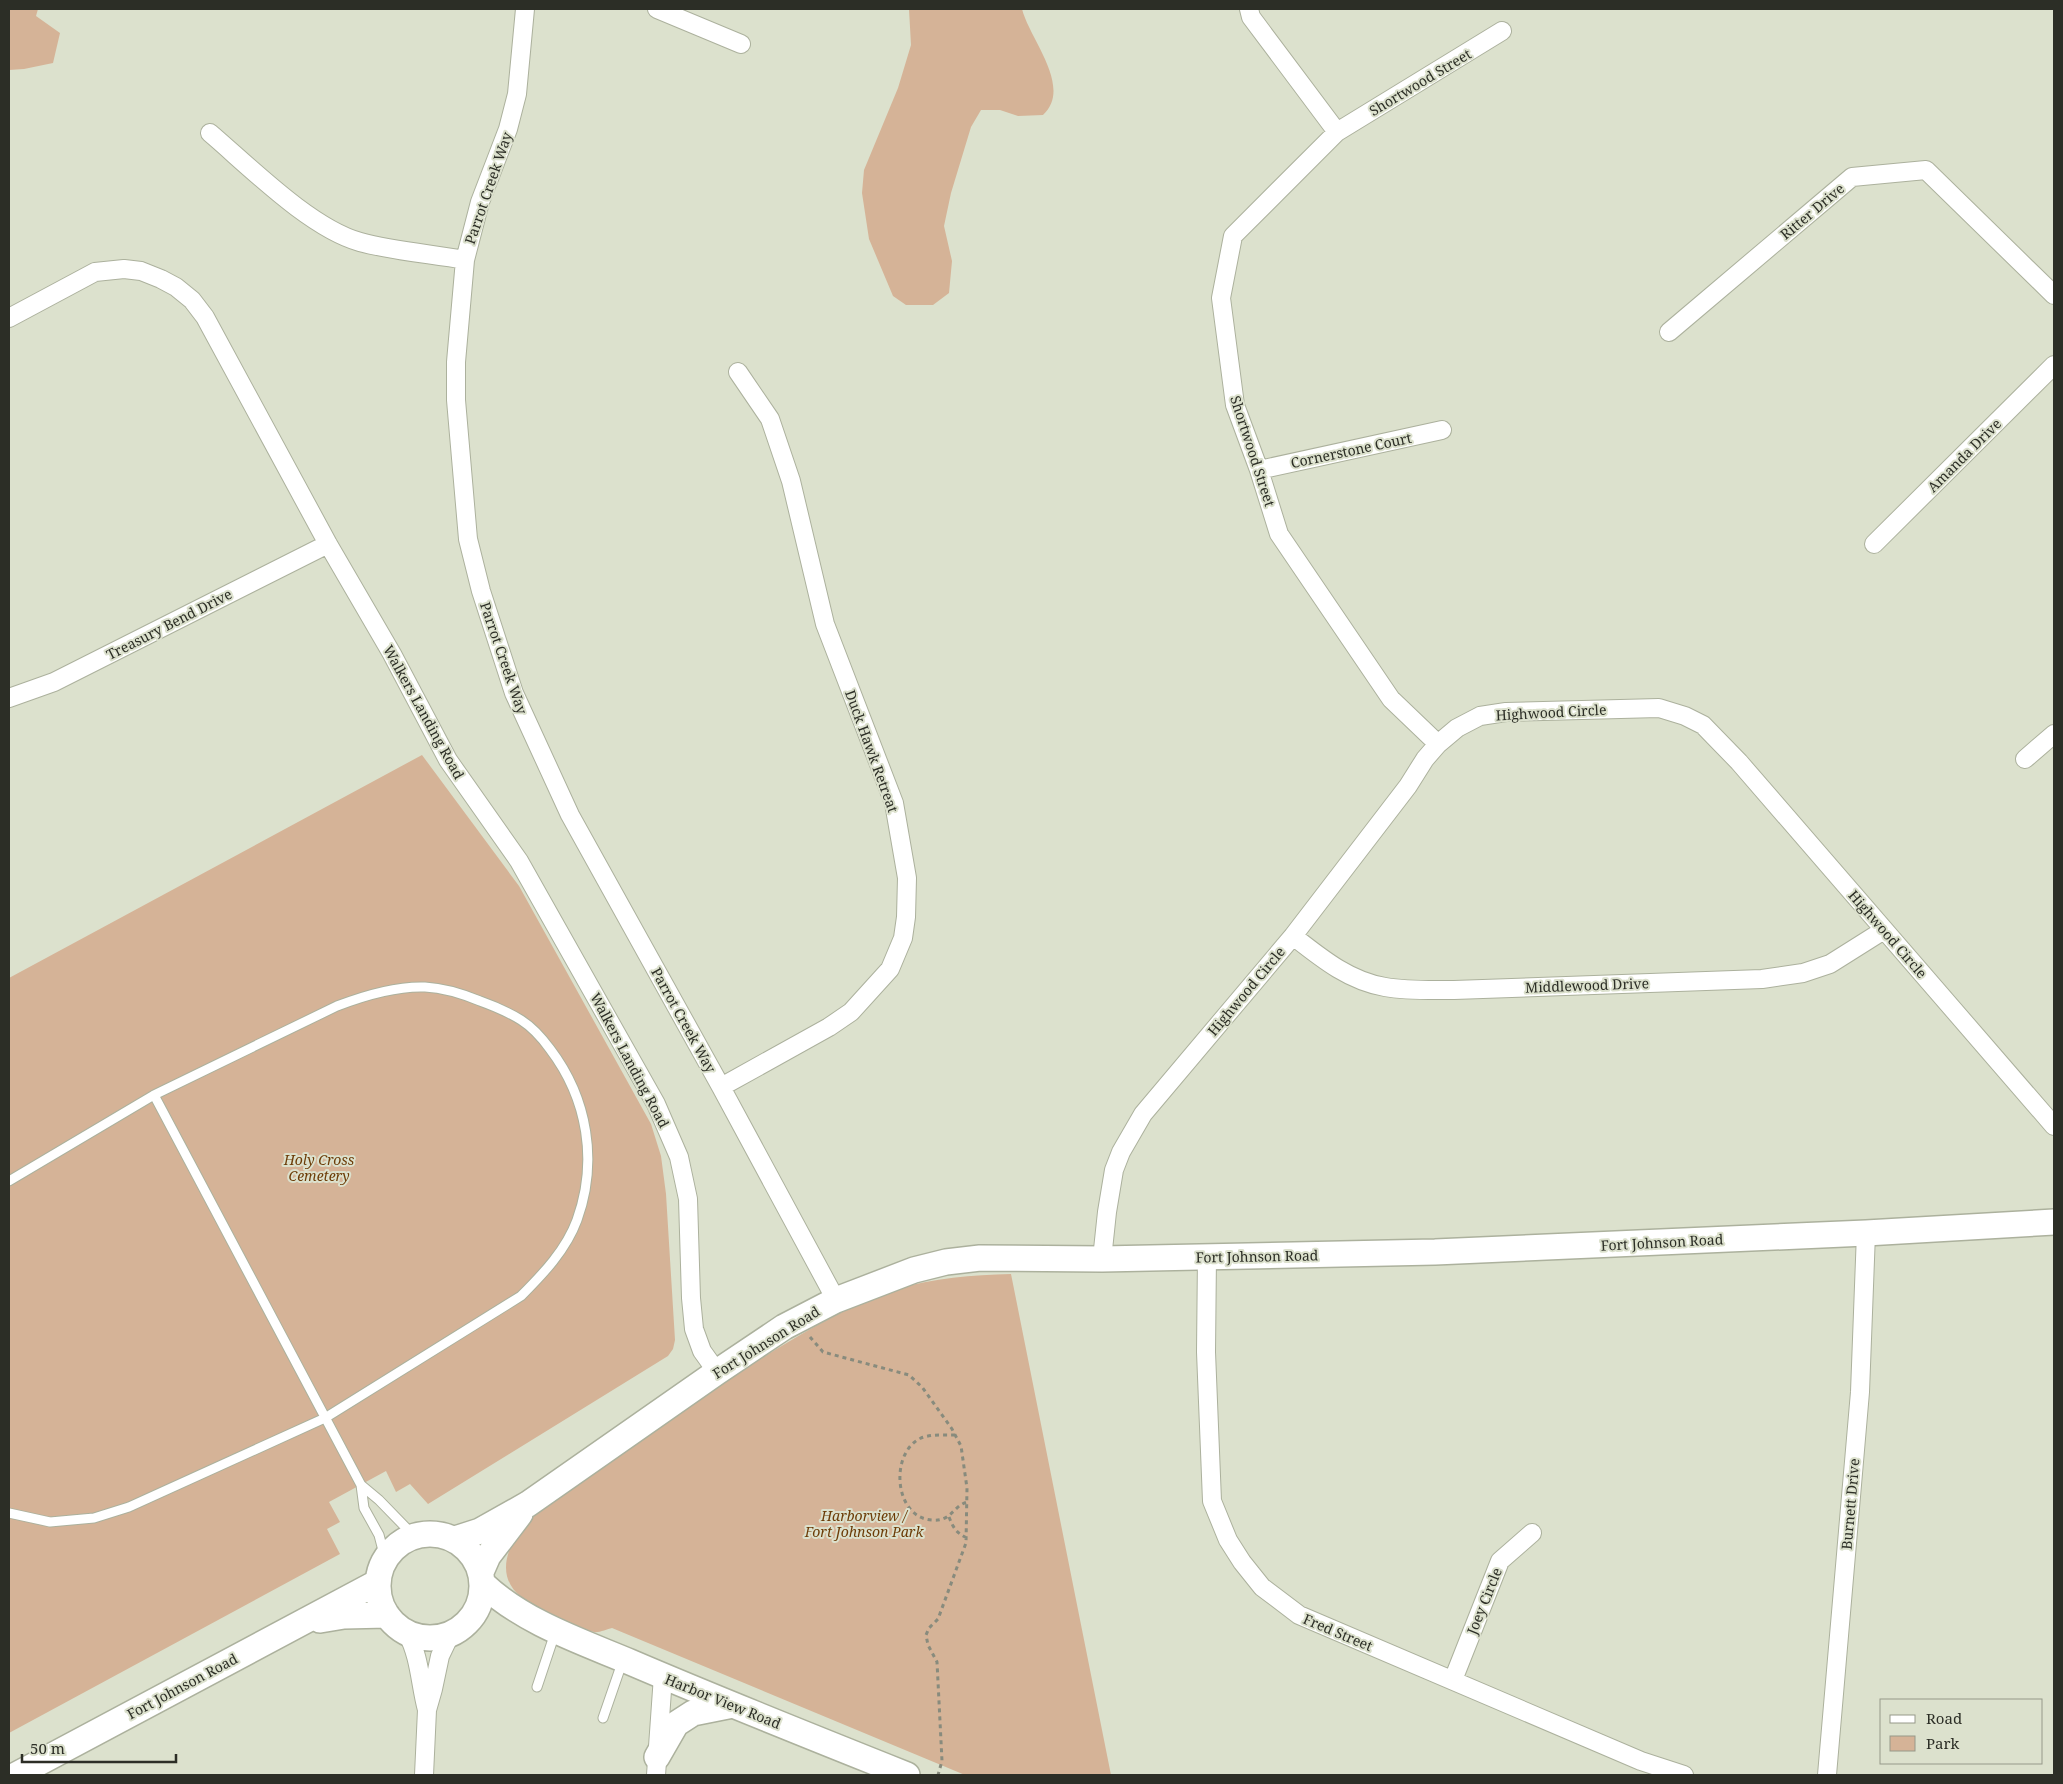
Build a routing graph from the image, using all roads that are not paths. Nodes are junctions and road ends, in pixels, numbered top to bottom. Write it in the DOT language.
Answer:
graph roads {
  1 [pos="525,9"];
  2 [pos="657,9"];
  3 [pos="1249,9"];
  4 [pos="1502,31"];
  5 [pos="741,44"];
  6 [pos="1337,132"];
  7 [pos="210,133"];
  8 [pos="465,260"];
  9 [pos="2054,295"];
  10 [pos="9,318"];
  11 [pos="1669,332"];
  12 [pos="2054,365"];
  13 [pos="738,372"];
  14 [pos="1442,430"];
  15 [pos="1259,470"];
  16 [pos="328,544"];
  17 [pos="1874,544"];
  18 [pos="9,698"];
  19 [pos="2054,734"];
  20 [pos="1438,744"];
  21 [pos="2025,759"];
  22 [pos="1884,930"];
  23 [pos="1293,936"];
  24 [pos="721,1087"];
  25 [pos="154,1095"];
  26 [pos="2054,1126"];
  27 [pos="9,1180"];
  28 [pos="2054,1222"];
  29 [pos="1866,1233"];
  30 [pos="1207,1256"];
  31 [pos="1102,1259"];
  32 [pos="836,1300"];
  33 [pos="716,1372"];
  34 [pos="325,1418"];
  35 [pos="361,1485"];
  36 [pos="528,1504"];
  37 [pos="9,1513"];
  38 [pos="1532,1533"];
  39 [pos="414,1536"];
  40 [pos="455,1539"];
  41 [pos="385,1558"];
  42 [pos="482,1578"];
  43 [pos="378,1582"];
  44 [pos="387,1615"];
  45 [pos="295,1626"];
  46 [pos="549,1627"];
  47 [pos="458,1630"];
  48 [pos="408,1633"];
  49 [pos="624,1660"];
  50 [pos="663,1676"];
  51 [pos="1453,1680"];
  52 [pos="537,1687"];
  53 [pos="733,1705"];
  54 [pos="427,1710"];
  55 [pos="603,1718"];
  56 [pos="656,1766"];
  57 [pos="16,1775"];
  58 [pos="424,1775"];
  59 [pos="906,1775"];
  60 [pos="1684,1775"];
  61 [pos="1827,1775"];
  1 -- 8 [label="street, Parrot Creek Way"];
  2 -- 5 [label="street"];
  3 -- 6 [label="street"];
  4 -- 6 [label="street, Shortwood Street"];
  6 -- 15 [label="street, Shortwood Street"];
  7 -- 8 [label="street"];
  8 -- 24 [label="street, Parrot Creek Way"];
  9 -- 11 [label="street, Ritter Drive"];
  10 -- 16 [label="street, Walkers Landing Road"];
  12 -- 17 [label="street, Amanda Drive"];
  13 -- 24 [label="street, Duck Hawk Retreat"];
  14 -- 15 [label="street, Cornerstone Court"];
  15 -- 20 [label="street, Shortwood Street"];
  16 -- 18 [label="street, Treasury Bend Drive"];
  16 -- 33 [label="street, Walkers Landing Road"];
  19 -- 21 [label="street"];
  20 -- 22 [label="street, Highwood Circle"];
  20 -- 23 [label="street, Highwood Circle"];
  22 -- 23 [label="street, Middlewood Drive"];
  22 -- 26 [label="street, Highwood Circle"];
  23 -- 31 [label="street, Highwood Circle"];
  24 -- 32 [label="street, Parrot Creek Way"];
  25 -- 27 [label="lane"];
  25 -- 34 [label="lane"];
  25 -- 34 [label="lane"];
  28 -- 29 [label="main road, Fort Johnson Road"];
  29 -- 30 [label="main road, Fort Johnson Road"];
  29 -- 61 [label="street, Burnett Drive"];
  30 -- 31 [label="main road, Fort Johnson Road"];
  30 -- 51 [label="street, Fred Street"];
  31 -- 32 [label="main road, Fort Johnson Road"];
  32 -- 33 [label="main road, Fort Johnson Road"];
  33 -- 36 [label="main road, Fort Johnson Road"];
  34 -- 35 [label="lane"];
  34 -- 37 [label="lane"];
  35 -- 39 [label="lane"];
  35 -- 41 [label="lane"];
  36 -- 40 [label="main road, Fort Johnson Road"];
  36 -- 42 [label="main road, Fort Johnson Road"];
  38 -- 51 [label="street, Joey Circle"];
  39 -- 40 [label="main road"];
  39 -- 41 [label="main road"];
  40 -- 42 [label="main road"];
  41 -- 43 [label="main road"];
  42 -- 46 [label="main road, Harbor View Road"];
  42 -- 47 [label="main road"];
  43 -- 44 [label="main road"];
  43 -- 45 [label="main road, Fort Johnson Road"];
  44 -- 45 [label="main road, Fort Johnson Road"];
  44 -- 48 [label="main road"];
  45 -- 57 [label="main road, Fort Johnson Road"];
  46 -- 47 [label="main road, Harbor View Road"];
  46 -- 49 [label="main road, Harbor View Road"];
  46 -- 52 [label="lane"];
  47 -- 48 [label="main road"];
  47 -- 54 [label="street"];
  48 -- 54 [label="street"];
  49 -- 50 [label="main road, Harbor View Road"];
  49 -- 55 [label="lane"];
  50 -- 53 [label="main road, Harbor View Road"];
  50 -- 56 [label="street"];
  51 -- 60 [label="street, Fred Street"];
  53 -- 56 [label="main road"];
  53 -- 59 [label="main road, Harbor View Road"];
  54 -- 58 [label="street"];
}
